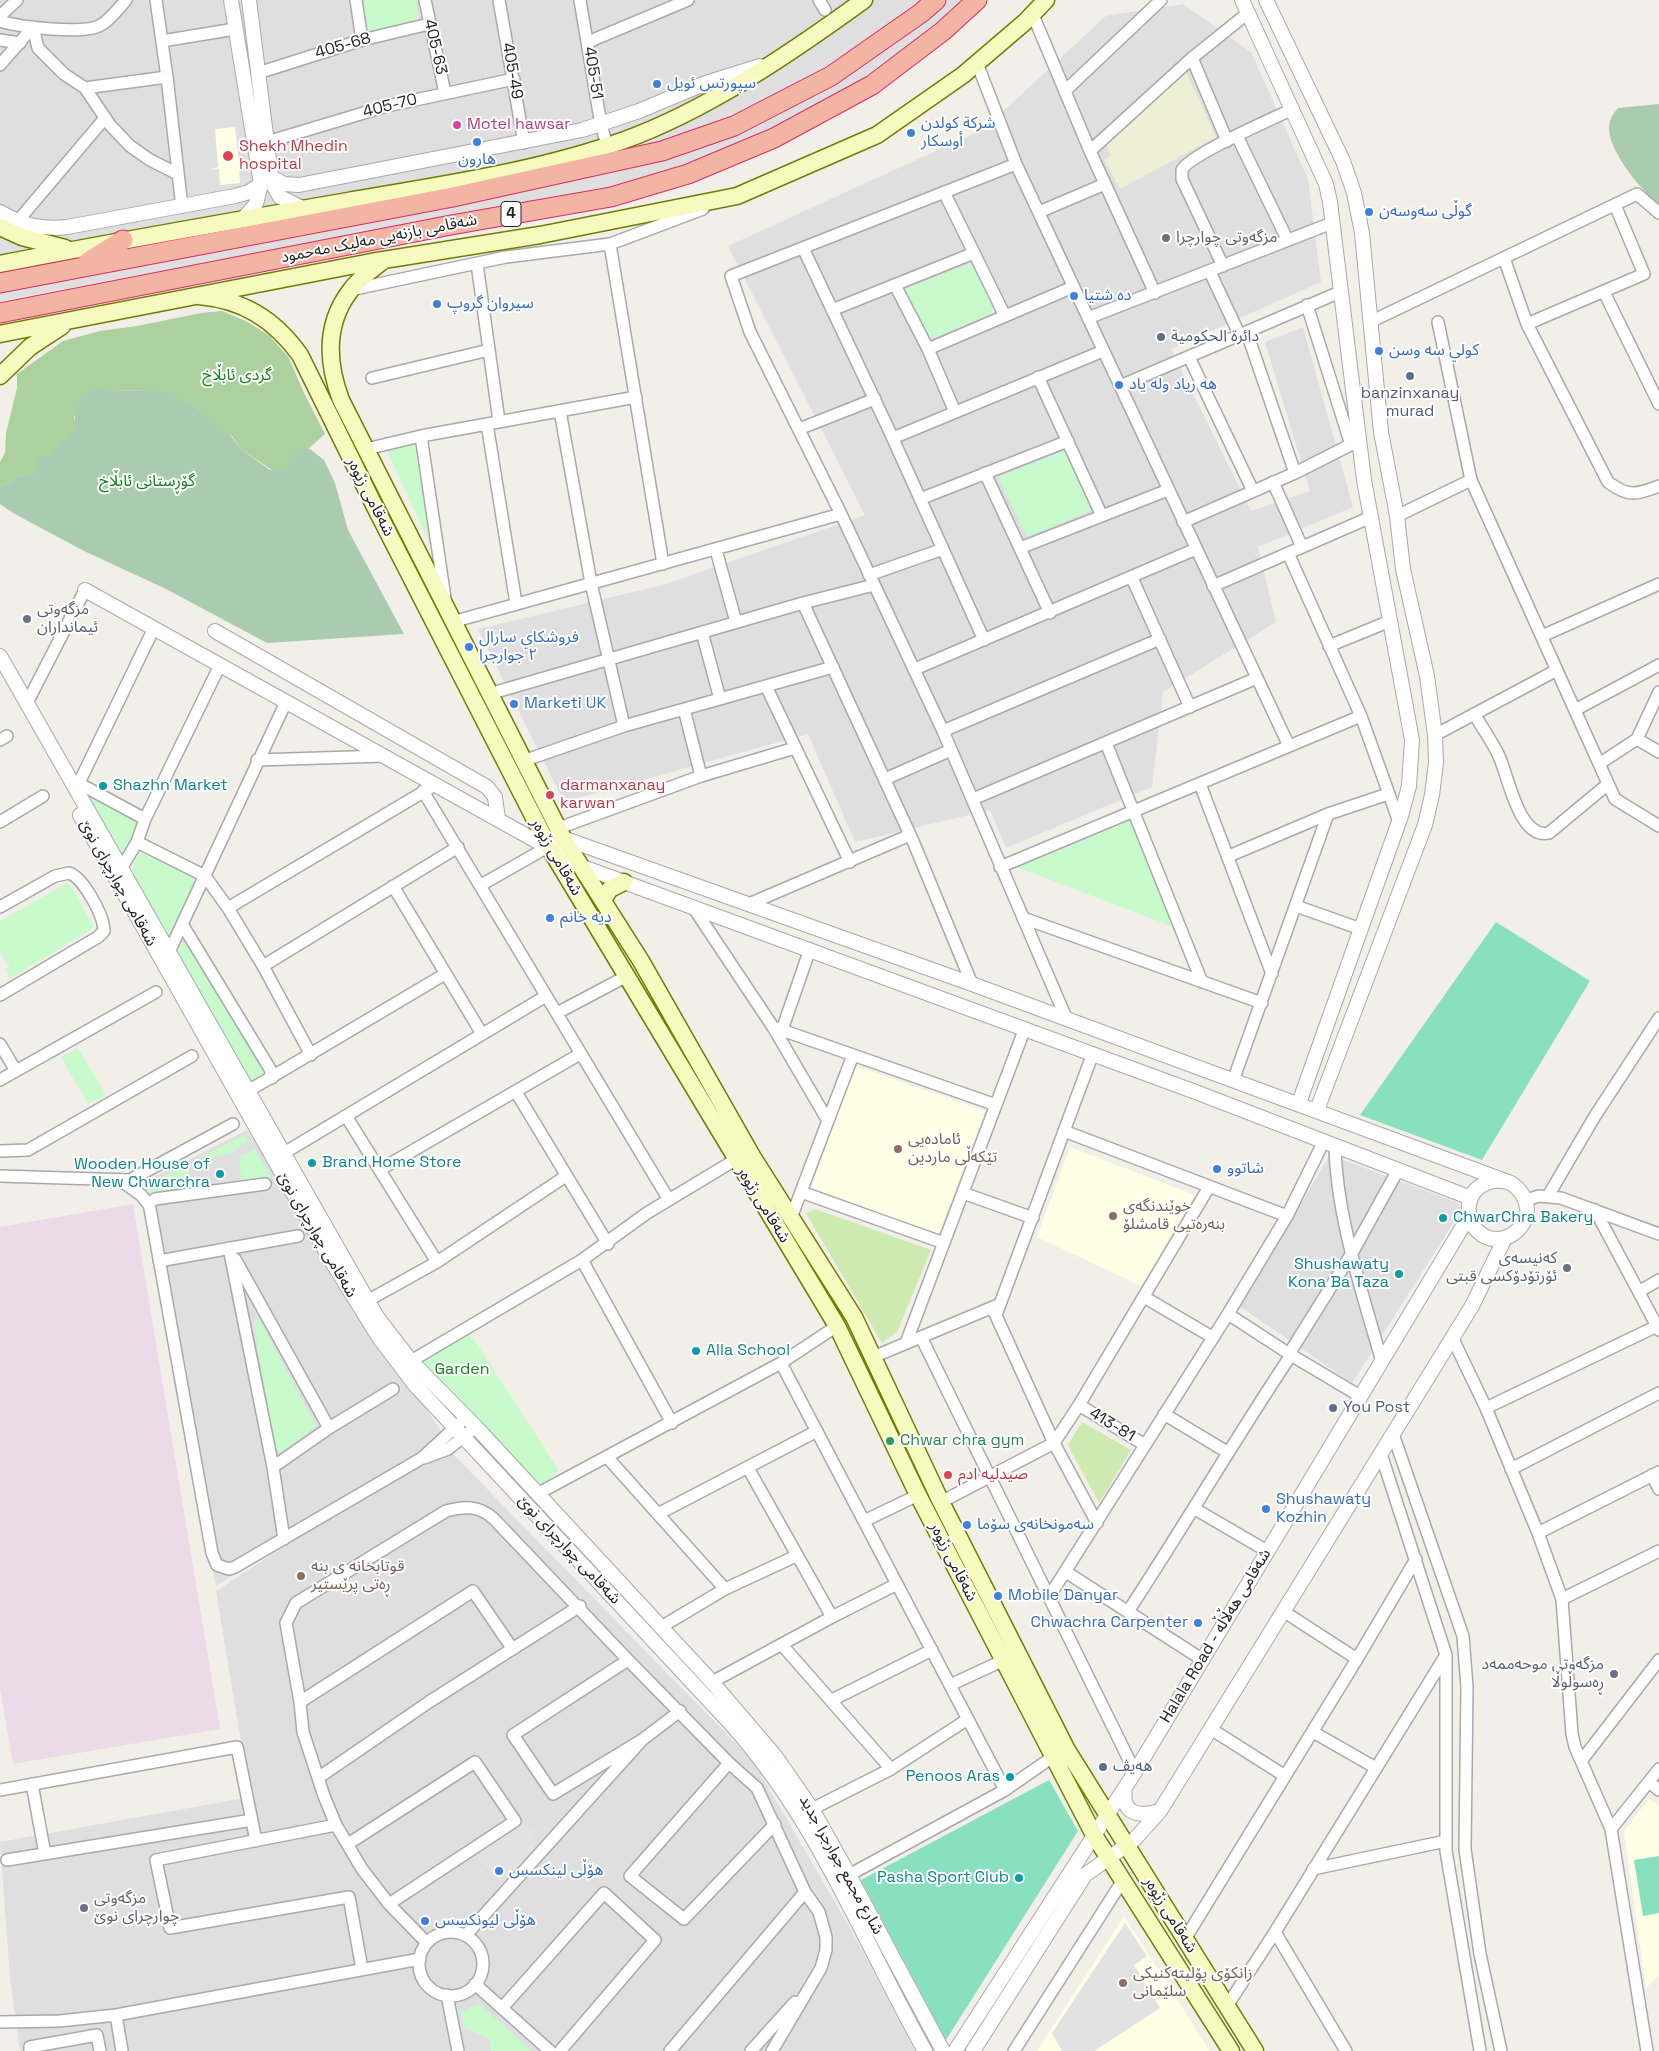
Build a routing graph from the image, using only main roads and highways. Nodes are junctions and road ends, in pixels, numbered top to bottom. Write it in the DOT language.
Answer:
graph roads {
  1 [pos="864,0"];
  2 [pos="936,0"];
  3 [pos="977,0"];
  4 [pos="1046,0"];
  5 [pos="523,171"];
  6 [pos="552,176"];
  7 [pos="0,227"];
  8 [pos="123,240"];
  9 [pos="75,259"];
  10 [pos="384,260"];
  11 [pos="0,264"];
  12 [pos="0,283"];
  13 [pos="198,296"];
  14 [pos="0,313"];
  15 [pos="73,321"];
  16 [pos="0,334"];
  17 [pos="0,376"];
  18 [pos="375,507"];
  19 [pos="397,511"];
  20 [pos="624,882"];
  21 [pos="603,900"];
  22 [pos="1231,2051"];
  23 [pos="1255,2051"];
  1 -- 5 [label="main road"];
  2 -- 6 [label="highway, شەقامی بازنەیی مەلیک مەحمود / 4"];
  3 -- 14 [label="highway, شەقامی بازنەیی مەلیک مەحمود / 4"];
  4 -- 10 [label="main road"];
  5 -- 6 [label="highway"];
  5 -- 8 [label="main road"];
  6 -- 9 [label="highway, شەقامی بازنەیی مەلیک مەحمود / 4"];
  7 -- 9 [label="main road"];
  8 -- 9 [label="highway"];
  9 -- 11 [label="main road"];
  9 -- 12 [label="highway, شەقامی بازنەیی مەلیک مەحمود / 4"];
  10 -- 13 [label="main road"];
  10 -- 19 [label="main road, شەقامی زێوەر"];
  13 -- 15 [label="main road"];
  13 -- 18 [label="main road, شەقامی زێوەر"];
  15 -- 16 [label="main road"];
  15 -- 17 [label="main road"];
  18 -- 19 [label="main road"];
  18 -- 22 [label="main road, شەقامی زێوەر"];
  19 -- 21 [label="main road, شەقامی زێوەر"];
  20 -- 21 [label="main road"];
  21 -- 23 [label="main road, شەقامی زێوەر"];
}
